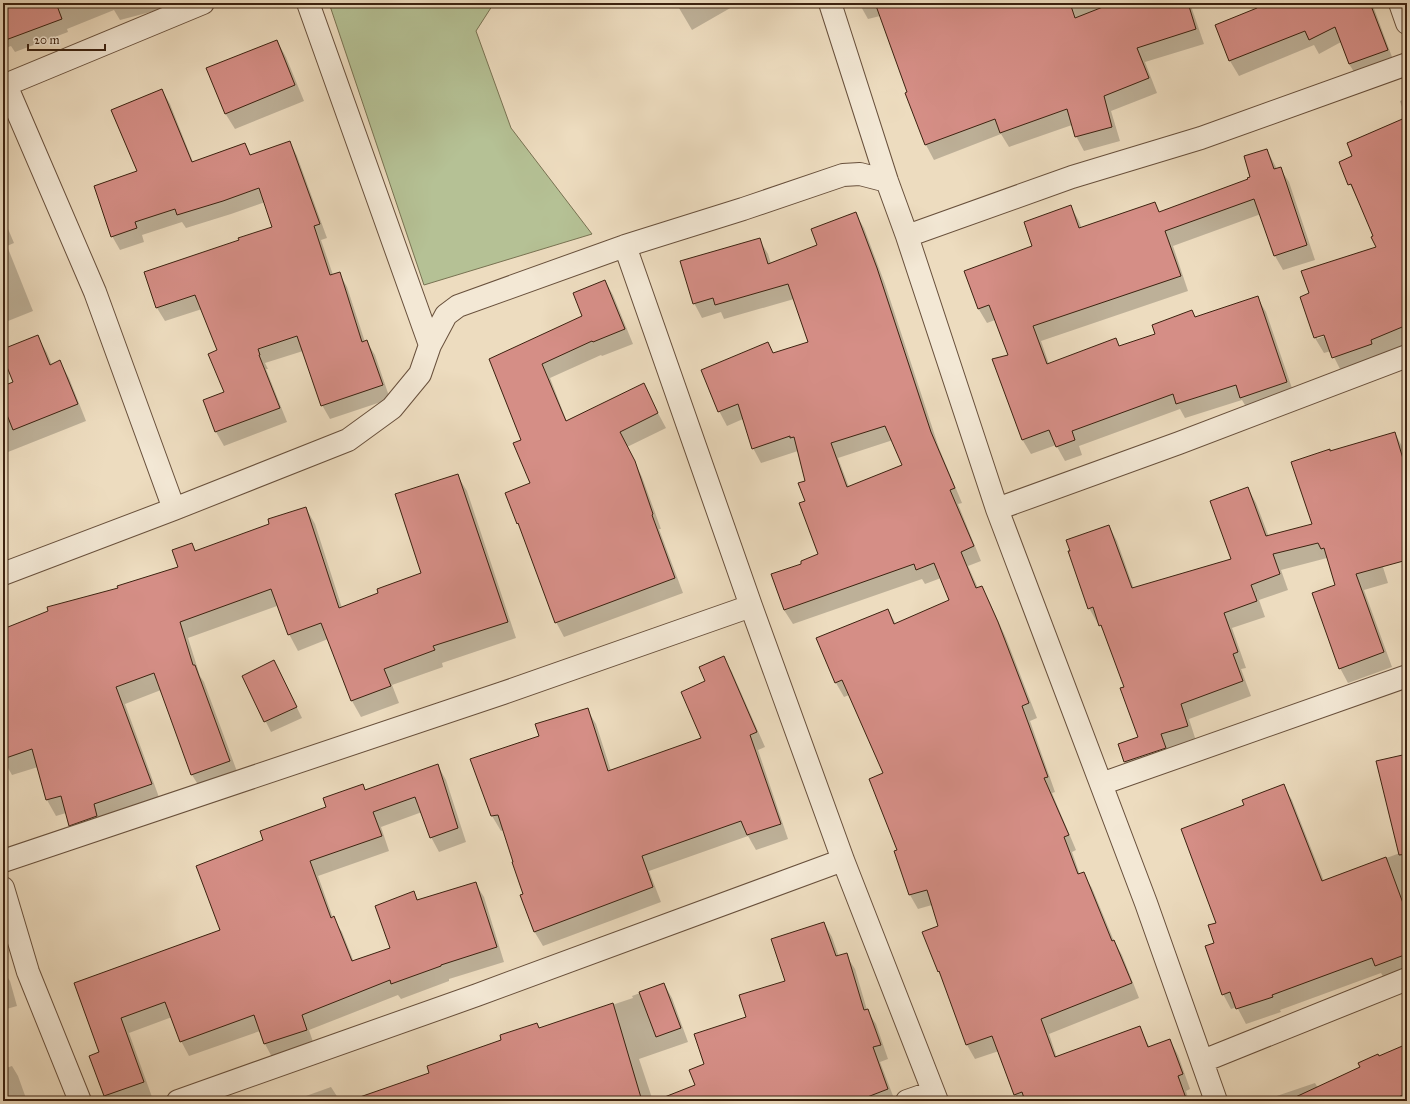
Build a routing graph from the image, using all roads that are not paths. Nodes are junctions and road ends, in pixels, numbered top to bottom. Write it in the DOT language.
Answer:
graph roads {
  1 [pos="203,3"];
  2 [pos="308,3"];
  3 [pos="830,3"];
  4 [pos="1400,3"];
  5 [pos="1407,23"];
  6 [pos="1407,64"];
  7 [pos="5,85"];
  8 [pos="887,181"];
  9 [pos="906,236"];
  10 [pos="625,246"];
  11 [pos="430,345"];
  12 [pos="1407,356"];
  13 [pos="174,509"];
  14 [pos="997,509"];
  15 [pos="3,574"];
  16 [pos="751,606"];
  17 [pos="1407,676"];
  18 [pos="1101,784"];
  19 [pos="843,860"];
  20 [pos="3,861"];
  21 [pos="3,888"];
  22 [pos="1407,979"];
  23 [pos="1202,1061"];
  24 [pos="935,1096"];
  25 [pos="80,1101"];
  26 [pos="178,1101"];
  27 [pos="908,1101"];
  28 [pos="1216,1101"];
  1 -- 7 [label="street"];
  2 -- 11 [label="street"];
  3 -- 8 [label="street"];
  4 -- 5 [label="street"];
  6 -- 9 [label="street"];
  7 -- 13 [label="street"];
  8 -- 9 [label="street"];
  8 -- 10 [label="street"];
  9 -- 14 [label="street"];
  10 -- 11 [label="street"];
  10 -- 16 [label="street"];
  11 -- 13 [label="street"];
  12 -- 14 [label="street"];
  13 -- 15 [label="street"];
  14 -- 18 [label="street"];
  16 -- 19 [label="street"];
  16 -- 20 [label="street"];
  17 -- 18 [label="street"];
  18 -- 23 [label="street"];
  19 -- 24 [label="street"];
  19 -- 26 [label="street"];
  21 -- 25 [label="street"];
  22 -- 23 [label="street"];
  23 -- 28 [label="street"];
  24 -- 27 [label="street"];
}
